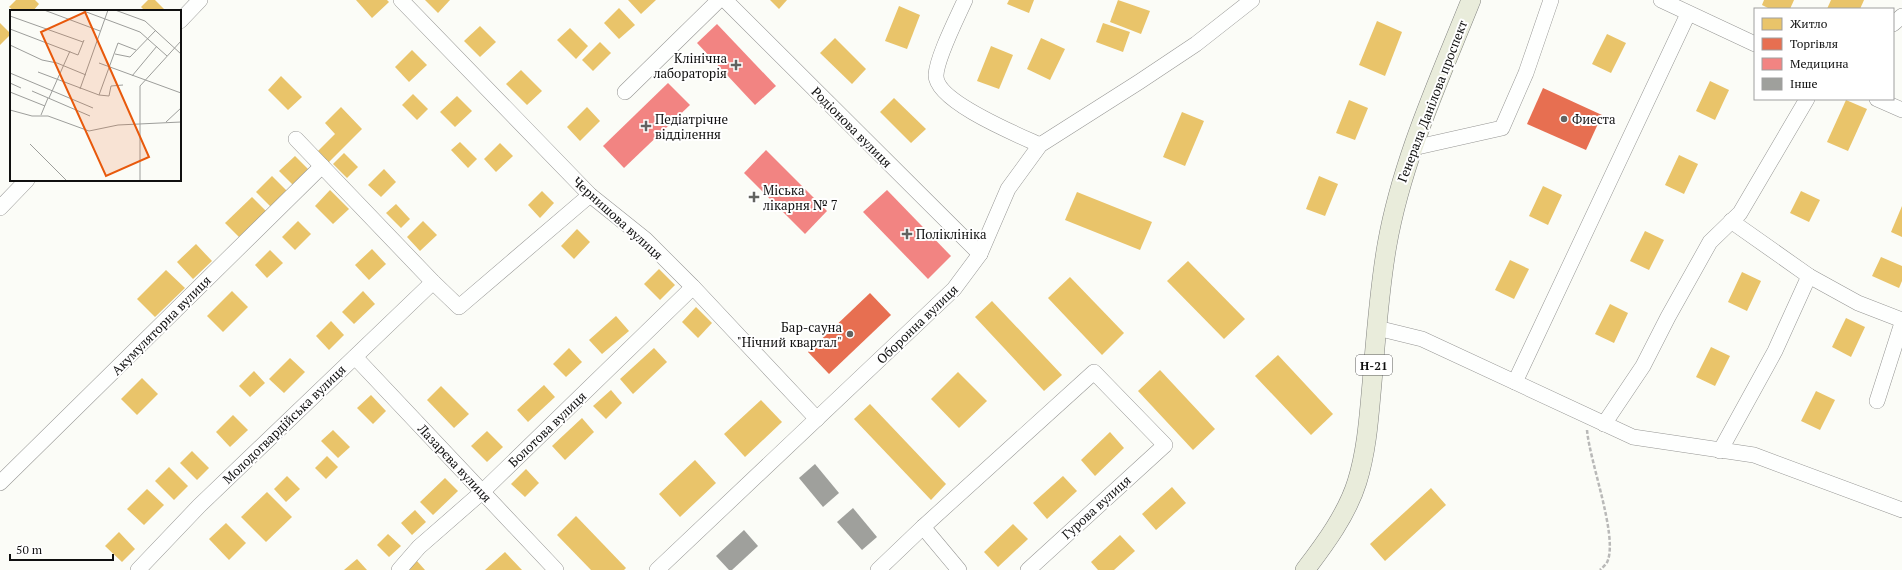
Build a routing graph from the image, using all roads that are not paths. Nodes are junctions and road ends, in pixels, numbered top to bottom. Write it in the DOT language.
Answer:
graph roads {
  1 [pos="200,0"];
  2 [pos="401,0"];
  3 [pos="719,0"];
  4 [pos="724,0"];
  5 [pos="965,0"];
  6 [pos="1252,0"];
  7 [pos="1471,0"];
  8 [pos="1551,0"];
  9 [pos="1661,0"];
  10 [pos="1688,14"];
  11 [pos="1902,16"];
  12 [pos="181,20"];
  13 [pos="1894,23"];
  14 [pos="1754,44"];
  15 [pos="625,92"];
  16 [pos="1806,100"];
  17 [pos="1879,100"];
  18 [pos="1902,110"];
  19 [pos="296,139"];
  20 [pos="1040,145"];
  21 [pos="1413,148"];
  22 [pos="322,166"];
  23 [pos="26,181"];
  24 [pos="590,195"];
  25 [pos="0,208"];
  26 [pos="1732,221"];
  27 [pos="980,254"];
  28 [pos="1809,276"];
  29 [pos="433,282"];
  30 [pos="693,287"];
  31 [pos="1902,320"];
  32 [pos="1902,323"];
  33 [pos="1377,328"];
  34 [pos="355,357"];
  35 [pos="1515,382"];
  36 [pos="1877,401"];
  37 [pos="817,419"];
  38 [pos="1604,424"];
  39 [pos="1720,451"];
  40 [pos="0,483"];
  41 [pos="482,492"];
  42 [pos="1902,510"];
  43 [pos="923,527"];
  44 [pos="138,570"];
  45 [pos="399,570"];
  46 [pos="556,570"];
  47 [pos="657,570"];
  48 [pos="878,570"];
  49 [pos="959,570"];
  50 [pos="1028,570"];
  51 [pos="1305,570"];
  1 -- 12 [label="street"];
  2 -- 24 [label="street, Чернишова вулиця"];
  3 -- 15 [label="street"];
  4 -- 27 [label="street, Родіонова вулиця"];
  5 -- 20 [label="street"];
  6 -- 20 [label="street"];
  7 -- 21 [label="main road, Генерала Данілова проспект / Н-21"];
  8 -- 21 [label="street"];
  9 -- 10 [label="street"];
  10 -- 14 [label="street"];
  10 -- 35 [label="street"];
  11 -- 13 [label="street"];
  16 -- 26 [label="street"];
  17 -- 18 [label="street"];
  19 -- 22 [label="street"];
  20 -- 27 [label="street, Оборонна вулиця"];
  21 -- 33 [label="main road, Генерала Данілова проспект / Н-21"];
  22 -- 29 [label="street"];
  22 -- 40 [label="street, Акумуляторна вулиця"];
  23 -- 25 [label="street"];
  24 -- 29 [label="street"];
  24 -- 30 [label="street, Чернишова вулиця"];
  26 -- 28 [label="street"];
  26 -- 38 [label="street"];
  27 -- 37 [label="street, Оборонна вулиця"];
  28 -- 31 [label="street"];
  28 -- 39 [label="street"];
  29 -- 34 [label="street, Молодогвардійська вулиця"];
  30 -- 37 [label="street, Чернишова вулиця"];
  30 -- 41 [label="street, Болотова вулиця"];
  32 -- 36 [label="street"];
  33 -- 35 [label="street"];
  33 -- 51 [label="main road, Генерала Данілова проспект / Н-21"];
  34 -- 41 [label="street, Лазарєва вулиця"];
  34 -- 44 [label="street, Молодогвардійська вулиця"];
  35 -- 38 [label="street"];
  37 -- 47 [label="street, Оборонна вулиця"];
  38 -- 39 [label="street"];
  39 -- 42 [label="street"];
  41 -- 45 [label="street, Болотова вулиця"];
  41 -- 46 [label="street, Лазарєва вулиця"];
  43 -- 48 [label="street"];
  43 -- 49 [label="street"];
  43 -- 50 [label="street, Гурова вулиця"];
}
